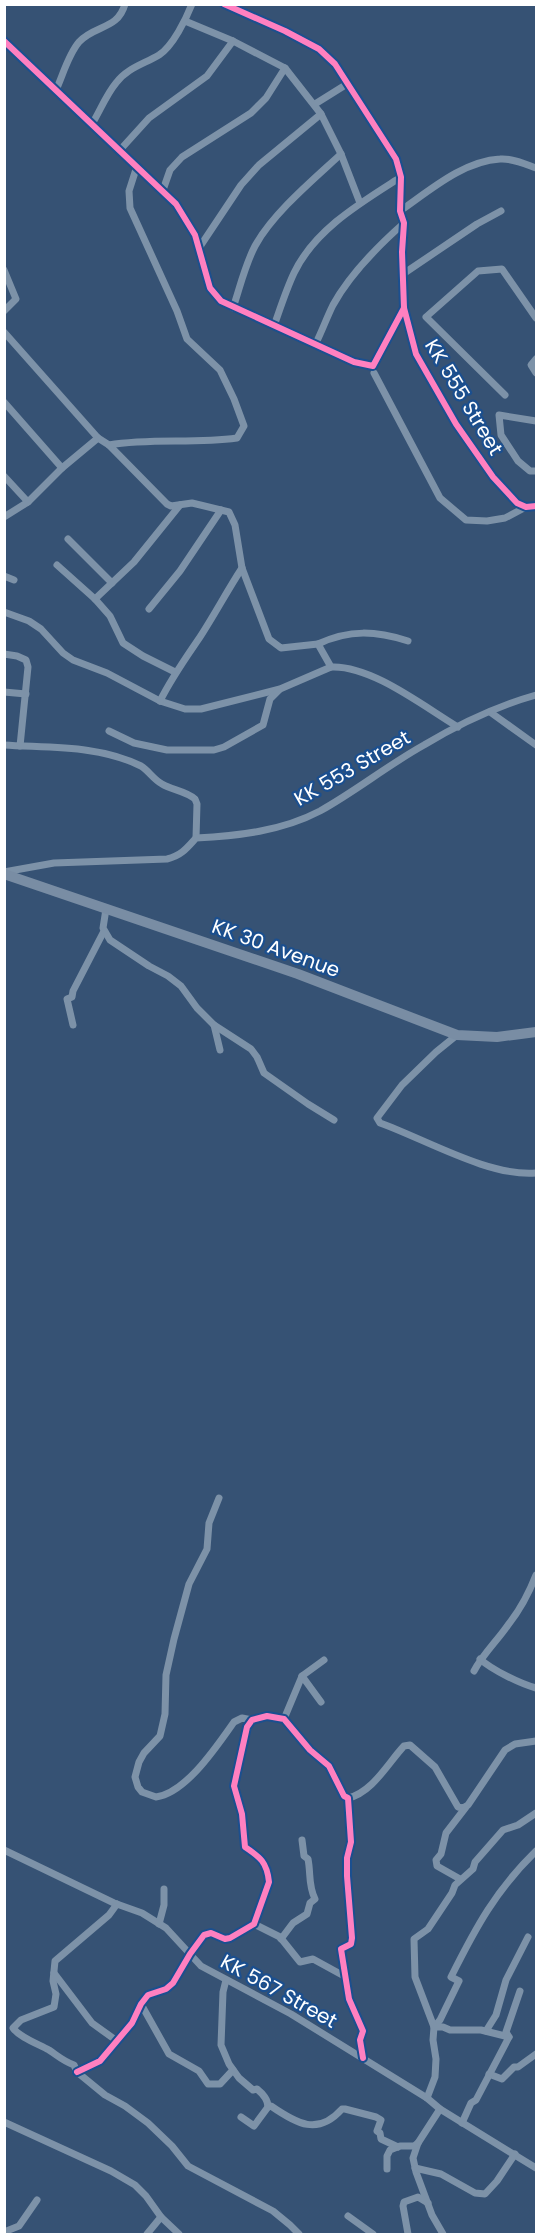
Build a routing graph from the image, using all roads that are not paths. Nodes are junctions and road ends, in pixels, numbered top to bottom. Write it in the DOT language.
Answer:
graph roads {
  1 [pos="125,4"];
  2 [pos="192,4"];
  3 [pos="224,4"];
  4 [pos="185,21"];
  5 [pos="4,41"];
  6 [pos="233,41"];
  7 [pos="285,68"];
  8 [pos="347,84"];
  9 [pos="56,90"];
  10 [pos="315,104"];
  11 [pos="321,114"];
  12 [pos="92,124"];
  13 [pos="120,150"];
  14 [pos="341,154"];
  15 [pos="137,166"];
  16 [pos="537,168"];
  17 [pos="401,177"];
  18 [pos="163,190"];
  19 [pos="360,203"];
  20 [pos="400,211"];
  21 [pos="501,211"];
  22 [pos="404,223"];
  23 [pos="200,248"];
  24 [pos="4,270"];
  25 [pos="403,274"];
  26 [pos="234,308"];
  27 [pos="404,308"];
  28 [pos="4,312"];
  29 [pos="537,318"];
  30 [pos="274,326"];
  31 [pos="4,332"];
  32 [pos="316,343"];
  33 [pos="537,359"];
  34 [pos="374,373"];
  35 [pos="537,373"];
  36 [pos="505,395"];
  37 [pos="4,402"];
  38 [pos="537,421"];
  39 [pos="98,438"];
  40 [pos="109,445"];
  41 [pos="62,468"];
  42 [pos="537,471"];
  43 [pos="4,476"];
  44 [pos="28,502"];
  45 [pos="180,505"];
  46 [pos="537,506"];
  47 [pos="526,507"];
  48 [pos="221,510"];
  49 [pos="4,517"];
  50 [pos="68,538"];
  51 [pos="57,565"];
  52 [pos="242,568"];
  53 [pos="4,576"];
  54 [pos="14,580"];
  55 [pos="112,583"];
  56 [pos="95,599"];
  57 [pos="149,609"];
  58 [pos="4,612"];
  59 [pos="408,641"];
  60 [pos="318,644"];
  61 [pos="4,654"];
  62 [pos="331,667"];
  63 [pos="174,672"];
  64 [pos="280,689"];
  65 [pos="4,692"];
  66 [pos="26,694"];
  67 [pos="537,695"];
  68 [pos="160,701"];
  69 [pos="490,712"];
  70 [pos="458,726"];
  71 [pos="109,731"];
  72 [pos="537,745"];
  73 [pos="4,746"];
  74 [pos="20,746"];
  75 [pos="195,838"];
  76 [pos="4,873"];
  77 [pos="106,909"];
  78 [pos="104,931"];
  79 [pos="73,1025"];
  80 [pos="214,1025"];
  81 [pos="537,1032"];
  82 [pos="457,1035"];
  83 [pos="220,1050"];
  84 [pos="334,1120"];
  85 [pos="537,1173"];
  86 [pos="219,1498"];
  87 [pos="537,1575"];
  88 [pos="480,1659"];
  89 [pos="324,1660"];
  90 [pos="474,1671"];
  91 [pos="302,1676"];
  92 [pos="537,1688"];
  93 [pos="321,1702"];
  94 [pos="284,1719"];
  95 [pos="252,1720"];
  96 [pos="537,1741"];
  97 [pos="348,1798"];
  98 [pos="466,1807"];
  99 [pos="537,1813"];
  100 [pos="302,1840"];
  101 [pos="4,1850"];
  102 [pos="537,1851"];
  103 [pos="460,1879"];
  104 [pos="164,1889"];
  105 [pos="117,1904"];
  106 [pos="159,1924"];
  107 [pos="254,1924"];
  108 [pos="528,1937"];
  109 [pos="281,1939"];
  110 [pos="190,1954"];
  111 [pos="54,1973"];
  112 [pos="345,1976"];
  113 [pos="226,1980"];
  114 [pos="520,1991"];
  115 [pos="141,2004"];
  116 [pos="435,2028"];
  117 [pos="486,2031"];
  118 [pos="509,2037"];
  119 [pos="117,2040"];
  120 [pos="537,2054"];
  121 [pos="363,2058"];
  122 [pos="233,2070"];
  123 [pos="77,2072"];
  124 [pos="489,2074"];
  125 [pos="427,2098"];
  126 [pos="268,2107"];
  127 [pos="440,2109"];
  128 [pos="241,2117"];
  129 [pos="4,2122"];
  130 [pos="462,2123"];
  131 [pos="418,2143"];
  132 [pos="398,2146"];
  133 [pos="515,2154"];
  134 [pos="415,2168"];
  135 [pos="537,2168"];
  136 [pos="387,2169"];
  137 [pos="37,2200"];
  138 [pos="429,2203"];
  139 [pos="348,2216"];
  140 [pos="161,2217"];
  141 [pos="19,2226"];
  142 [pos="4,2232"];
  143 [pos="24,2235"];
  144 [pos="147,2235"];
  145 [pos="179,2235"];
  146 [pos="299,2235"];
  147 [pos="373,2235"];
  148 [pos="408,2235"];
  149 [pos="443,2235"];
  1 -- 9 [label="street"];
  2 -- 4 [label="street"];
  3 -- 8 [label="street, KK 555 Street"];
  4 -- 6 [label="street"];
  4 -- 12 [label="street"];
  5 -- 9 [label="street"];
  6 -- 7 [label="street"];
  6 -- 13 [label="street"];
  7 -- 10 [label="street"];
  7 -- 18 [label="street"];
  8 -- 10 [label="street"];
  8 -- 17 [label="street, KK 555 Street"];
  9 -- 12 [label="street"];
  10 -- 11 [label="street"];
  11 -- 14 [label="street"];
  11 -- 23 [label="street"];
  12 -- 13 [label="street"];
  13 -- 15 [label="street"];
  14 -- 19 [label="street"];
  14 -- 26 [label="street"];
  15 -- 18 [label="street"];
  15 -- 40 [label="street"];
  16 -- 20 [label="street"];
  17 -- 19 [label="street"];
  17 -- 20 [label="street, KK 555 Street"];
  18 -- 23 [label="street"];
  19 -- 30 [label="street"];
  20 -- 22 [label="street, KK 555 Street"];
  21 -- 25 [label="street"];
  22 -- 25 [label="street, KK 555 Street"];
  22 -- 32 [label="street"];
  23 -- 26 [label="street"];
  24 -- 28 [label="street"];
  25 -- 27 [label="street, KK 555 Street"];
  26 -- 30 [label="street"];
  27 -- 32 [label="street"];
  27 -- 47 [label="street, KK 555 Street"];
  29 -- 36 [label="street"];
  30 -- 32 [label="street"];
  31 -- 39 [label="street"];
  33 -- 35 [label="street"];
  34 -- 47 [label="street"];
  37 -- 41 [label="street"];
  38 -- 42 [label="street"];
  39 -- 40 [label="street"];
  39 -- 41 [label="street"];
  40 -- 45 [label="street"];
  41 -- 44 [label="street"];
  43 -- 44 [label="street"];
  44 -- 49 [label="street"];
  45 -- 48 [label="street"];
  45 -- 55 [label="street"];
  46 -- 47 [label="street"];
  48 -- 52 [label="street"];
  48 -- 57 [label="street"];
  50 -- 55 [label="street"];
  51 -- 56 [label="street"];
  52 -- 60 [label="street"];
  52 -- 63 [label="street"];
  53 -- 54 [label="street"];
  55 -- 56 [label="street"];
  56 -- 63 [label="street"];
  58 -- 68 [label="street"];
  59 -- 60 [label="street"];
  60 -- 62 [label="street"];
  61 -- 66 [label="street"];
  62 -- 64 [label="street"];
  62 -- 70 [label="street"];
  63 -- 68 [label="street"];
  64 -- 68 [label="street"];
  64 -- 71 [label="street"];
  65 -- 66 [label="street"];
  66 -- 74 [label="street"];
  67 -- 69 [label="street, KK 553 Street"];
  69 -- 70 [label="street, KK 553 Street"];
  69 -- 72 [label="street"];
  70 -- 75 [label="street, KK 553 Street"];
  73 -- 74 [label="street"];
  74 -- 75 [label="street"];
  75 -- 76 [label="street"];
  76 -- 77 [label="main road, KK 30 Avenue"];
  77 -- 78 [label="street"];
  77 -- 82 [label="main road, KK 30 Avenue"];
  78 -- 79 [label="street"];
  78 -- 80 [label="street"];
  80 -- 83 [label="street"];
  80 -- 84 [label="street"];
  81 -- 82 [label="main road, KK 30 Avenue"];
  82 -- 85 [label="street"];
  86 -- 95 [label="street"];
  87 -- 88 [label="street"];
  88 -- 90 [label="street"];
  88 -- 92 [label="street"];
  89 -- 91 [label="street"];
  91 -- 93 [label="street"];
  91 -- 94 [label="street"];
  94 -- 95 [label="street"];
  94 -- 97 [label="street"];
  95 -- 107 [label="street"];
  96 -- 98 [label="street"];
  97 -- 98 [label="street"];
  97 -- 112 [label="street"];
  98 -- 103 [label="street"];
  99 -- 103 [label="street"];
  100 -- 109 [label="street"];
  101 -- 105 [label="street, KK 567 Street"];
  102 -- 116 [label="street"];
  103 -- 116 [label="street"];
  104 -- 106 [label="street"];
  105 -- 106 [label="street, KK 567 Street"];
  105 -- 111 [label="street"];
  106 -- 110 [label="street, KK 567 Street"];
  107 -- 109 [label="street"];
  107 -- 110 [label="street"];
  108 -- 117 [label="street"];
  109 -- 112 [label="street"];
  110 -- 113 [label="street, KK 567 Street"];
  110 -- 115 [label="street"];
  111 -- 119 [label="street"];
  111 -- 123 [label="street"];
  112 -- 121 [label="street"];
  113 -- 121 [label="street, KK 567 Street"];
  113 -- 122 [label="street"];
  114 -- 118 [label="street"];
  115 -- 119 [label="street"];
  115 -- 122 [label="street"];
  116 -- 117 [label="street"];
  116 -- 125 [label="street"];
  117 -- 118 [label="street"];
  118 -- 124 [label="street"];
  119 -- 123 [label="street"];
  120 -- 124 [label="street"];
  121 -- 125 [label="street, KK 567 Street"];
  122 -- 126 [label="street"];
  123 -- 146 [label="street"];
  124 -- 130 [label="street"];
  125 -- 127 [label="street, KK 567 Street"];
  126 -- 128 [label="street"];
  126 -- 132 [label="street"];
  127 -- 130 [label="street, KK 567 Street"];
  127 -- 131 [label="street"];
  129 -- 140 [label="street"];
  130 -- 133 [label="street, KK 567 Street"];
  131 -- 132 [label="street"];
  131 -- 134 [label="street"];
  132 -- 136 [label="street"];
  133 -- 134 [label="street"];
  133 -- 135 [label="street, KK 567 Street"];
  134 -- 138 [label="street"];
  137 -- 141 [label="street"];
  138 -- 148 [label="street"];
  138 -- 149 [label="street"];
  139 -- 147 [label="street"];
  140 -- 144 [label="street"];
  140 -- 145 [label="street"];
  141 -- 142 [label="street"];
  141 -- 143 [label="street"];
}
